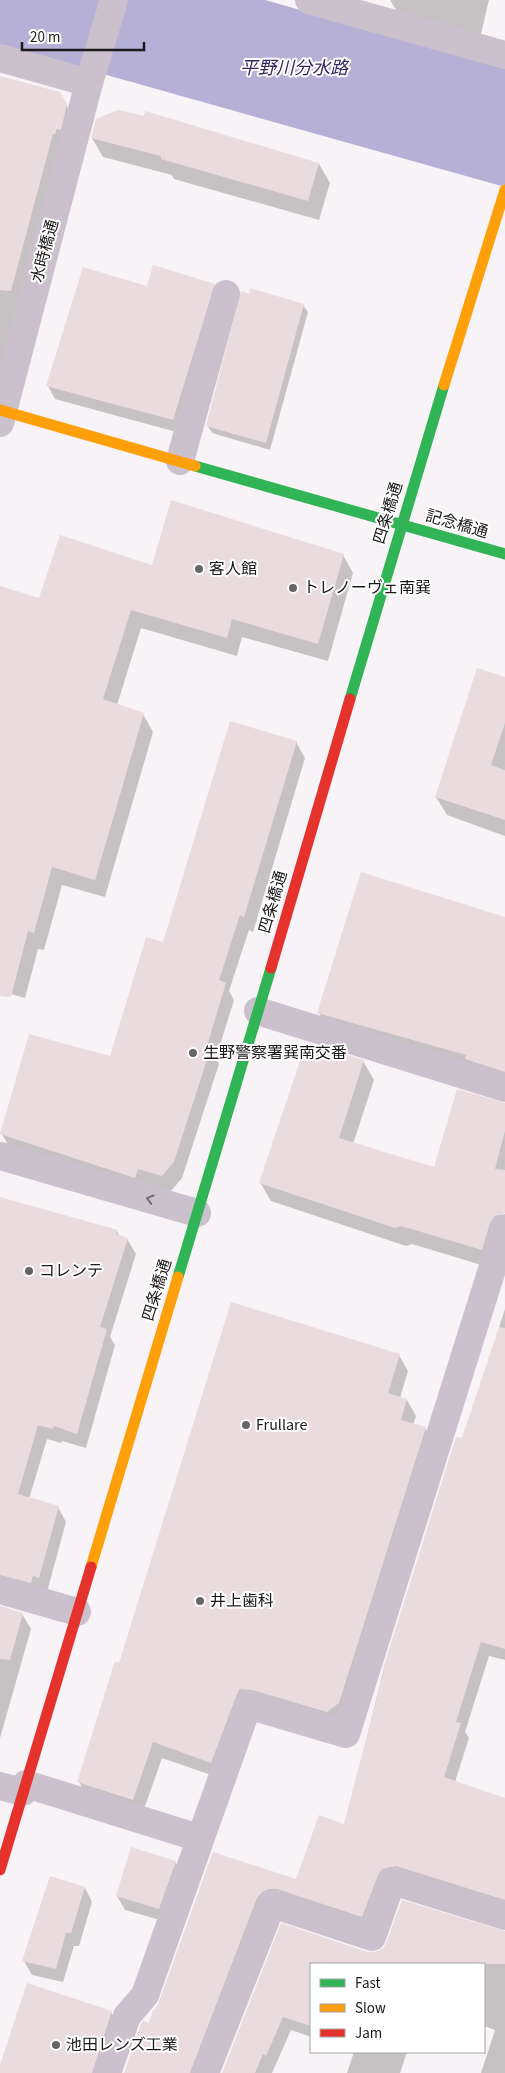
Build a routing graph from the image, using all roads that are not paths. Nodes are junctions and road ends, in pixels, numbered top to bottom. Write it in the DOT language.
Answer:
graph roads {
  1 [pos="114,0"];
  2 [pos="309,0"];
  3 [pos="505,55"];
  4 [pos="0,58"];
  5 [pos="90,81"];
  6 [pos="504,198"];
  7 [pos="226,294"];
  8 [pos="1,414"];
  9 [pos="180,461"];
  10 [pos="401,524"];
  11 [pos="505,554"];
  12 [pos="258,1011"];
  13 [pos="505,1088"];
  14 [pos="0,1156"];
  15 [pos="197,1213"];
  16 [pos="505,1228"];
  17 [pos="0,1590"];
  18 [pos="77,1612"];
  19 [pos="16,1787"];
  20 [pos="199,1838"];
  21 [pos="0,1870"];
  22 [pos="505,1916"];
  23 [pos="108,2073"];
  24 [pos="205,2073"];
  1 -- 5 [label="street, 水時橋通"];
  2 -- 3 [label="street"];
  4 -- 5 [label="street"];
  5 -- 8 [label="street, 水時橋通"];
  6 -- 10 [label="street, 四条橋通"];
  7 -- 9 [label="street"];
  8 -- 9 [label="street, 記念橋通"];
  9 -- 10 [label="street, 記念橋通"];
  10 -- 11 [label="street, 記念橋通"];
  10 -- 12 [label="street, 四条橋通"];
  12 -- 13 [label="street"];
  12 -- 15 [label="street, 四条橋通"];
  15 -- 14 [label="street, one-way"];
  15 -- 18 [label="street, 四条橋通"];
  16 -- 20 [label="street"];
  17 -- 18 [label="street"];
  18 -- 19 [label="street, 四条橋通"];
  19 -- 20 [label="street"];
  19 -- 21 [label="street"];
  20 -- 23 [label="street"];
  22 -- 24 [label="street"];
}
